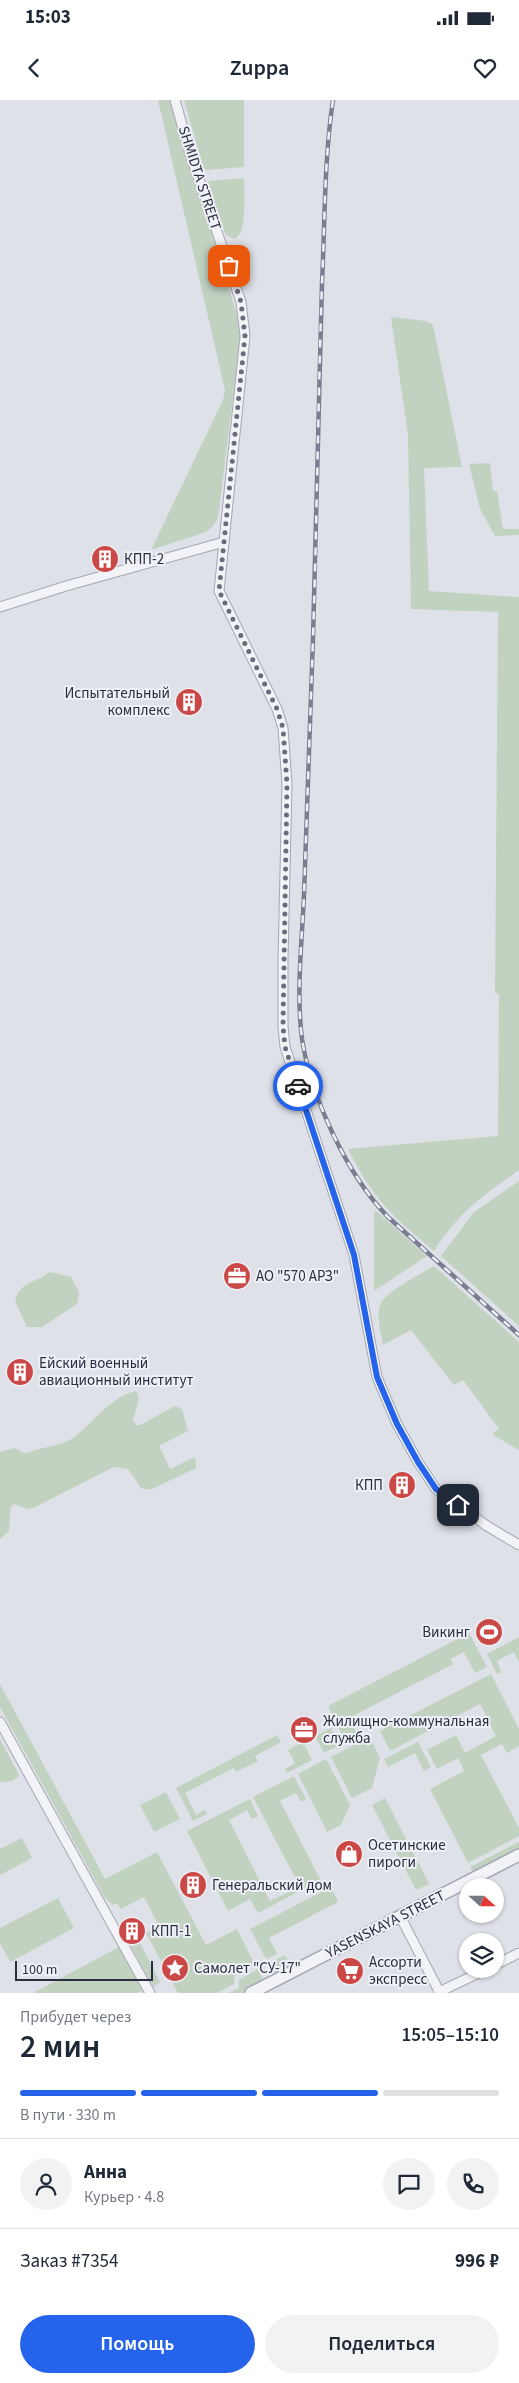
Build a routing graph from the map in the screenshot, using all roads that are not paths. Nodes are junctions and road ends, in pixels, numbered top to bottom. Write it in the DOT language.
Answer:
graph roads {
  1 [pos="175,100"];
  2 [pos="224,542"];
  3 [pos="0,607"];
  4 [pos="519,1544"];
  5 [pos="0,1722"];
  6 [pos="519,1854"];
  7 [pos="400,1916"];
  8 [pos="519,1953"];
  9 [pos="504,1960"];
  10 [pos="469,1978"];
  11 [pos="150,1993"];
  12 [pos="251,1993"];
  13 [pos="440,1993"];
  1 -- 2 [label="street, SHMIDTA STREET"];
  2 -- 3 [label="street"];
  2 -- 4 [label="street, SHMIDTA STREET"];
  5 -- 11 [label="street"];
  6 -- 7 [label="street, YASENSKAYA STREET"];
  7 -- 12 [label="street, YASENSKAYA STREET"];
  7 -- 13 [label="street"];
  8 -- 9 [label="street"];
  10 -- 13 [label="street"];
}
